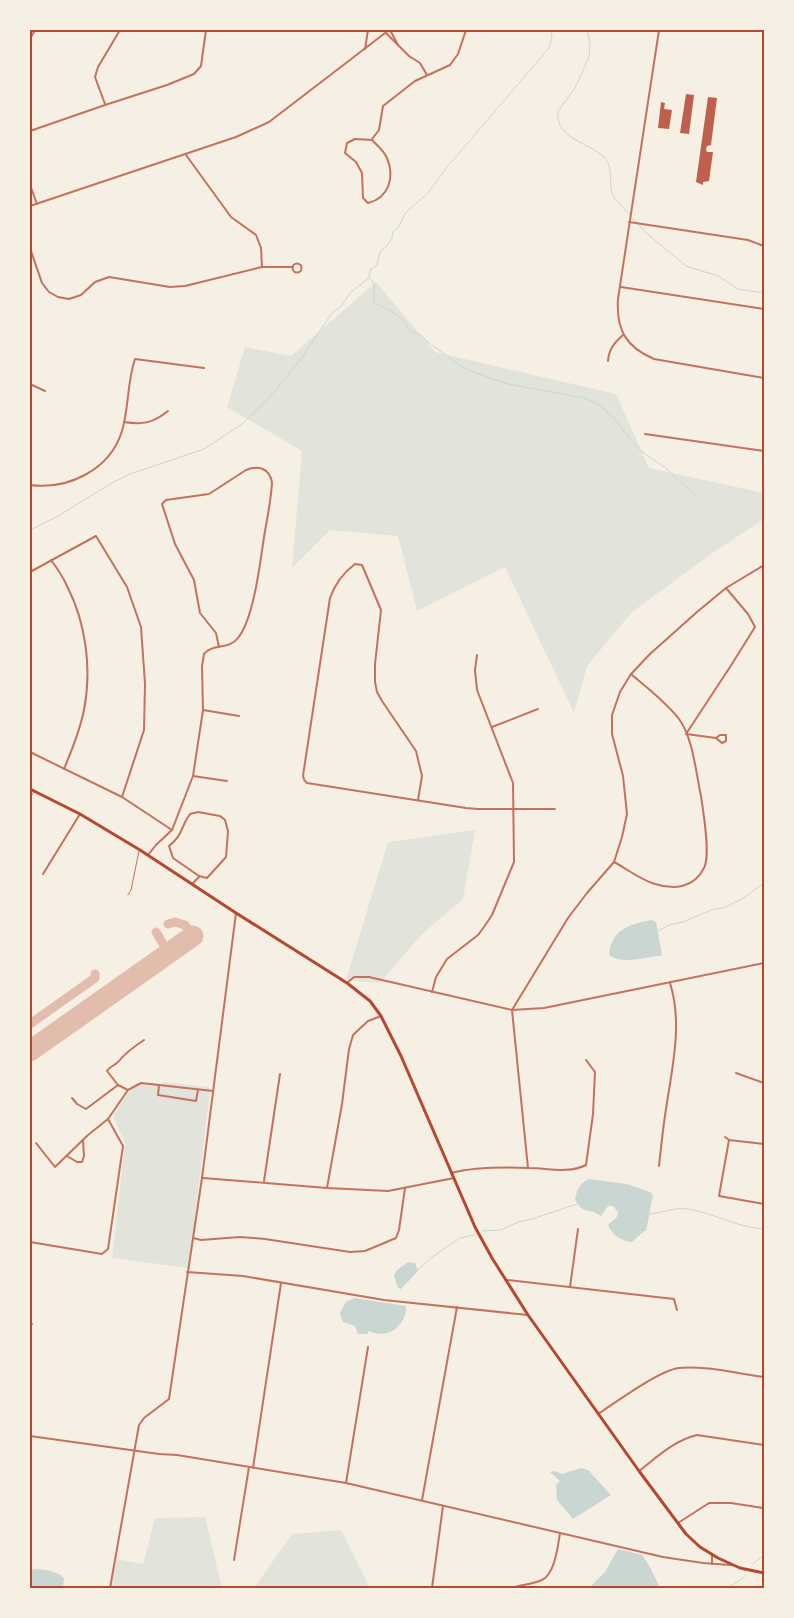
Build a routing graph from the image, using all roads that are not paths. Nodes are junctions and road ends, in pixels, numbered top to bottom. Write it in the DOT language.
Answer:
graph roads {
  1 [pos="35,30"];
  2 [pos="120,30"];
  3 [pos="206,30"];
  4 [pos="368,30"];
  5 [pos="389,30"];
  6 [pos="466,30"];
  7 [pos="658,30"];
  8 [pos="386,32"];
  9 [pos="30,39"];
  10 [pos="398,45"];
  11 [pos="365,48"];
  12 [pos="427,75"];
  13 [pos="105,105"];
  14 [pos="30,131"];
  15 [pos="372,139"];
  16 [pos="185,154"];
  17 [pos="30,184"];
  18 [pos="37,204"];
  19 [pos="30,206"];
  20 [pos="629,222"];
  21 [pos="764,246"];
  22 [pos="30,248"];
  23 [pos="262,266"];
  24 [pos="293,267"];
  25 [pos="620,287"];
  26 [pos="764,309"];
  27 [pos="623,335"];
  28 [pos="608,361"];
  29 [pos="204,368"];
  30 [pos="764,378"];
  31 [pos="30,384"];
  32 [pos="45,391"];
  33 [pos="168,411"];
  34 [pos="124,422"];
  35 [pos="645,434"];
  36 [pos="764,451"];
  37 [pos="30,485"];
  38 [pos="51,560"];
  39 [pos="764,564"];
  40 [pos="30,572"];
  41 [pos="726,588"];
  42 [pos="219,647"];
  43 [pos="477,655"];
  44 [pos="631,674"];
  45 [pos="538,709"];
  46 [pos="203,710"];
  47 [pos="239,716"];
  48 [pos="492,727"];
  49 [pos="686,734"];
  50 [pos="716,738"];
  51 [pos="30,752"];
  52 [pos="64,769"];
  53 [pos="192,776"];
  54 [pos="227,781"];
  55 [pos="32,790"];
  56 [pos="30,797"];
  57 [pos="122,797"];
  58 [pos="418,800"];
  59 [pos="554,809"];
  60 [pos="514,810"];
  61 [pos="80,814"];
  62 [pos="172,830"];
  63 [pos="140,850"];
  64 [pos="148,855"];
  65 [pos="764,857"];
  66 [pos="614,862"];
  67 [pos="764,865"];
  68 [pos="42,874"];
  69 [pos="199,876"];
  70 [pos="192,884"];
  71 [pos="128,895"];
  72 [pos="236,914"];
  73 [pos="764,964"];
  74 [pos="669,982"];
  75 [pos="347,983"];
  76 [pos="432,992"];
  77 [pos="512,1010"];
  78 [pos="381,1016"];
  79 [pos="144,1040"];
  80 [pos="586,1060"];
  81 [pos="736,1073"];
  82 [pos="280,1074"];
  83 [pos="764,1083"];
  84 [pos="118,1085"];
  85 [pos="159,1085"];
  86 [pos="128,1090"];
  87 [pos="198,1090"];
  88 [pos="213,1091"];
  89 [pos="72,1098"];
  90 [pos="108,1120"];
  91 [pos="725,1137"];
  92 [pos="83,1140"];
  93 [pos="729,1140"];
  94 [pos="36,1143"];
  95 [pos="764,1144"];
  96 [pos="66,1156"];
  97 [pos="659,1166"];
  98 [pos="528,1168"];
  99 [pos="452,1173"];
  100 [pos="202,1178"];
  101 [pos="454,1178"];
  102 [pos="264,1182"];
  103 [pos="327,1188"];
  104 [pos="405,1188"];
  105 [pos="764,1204"];
  106 [pos="578,1229"];
  107 [pos="193,1238"];
  108 [pos="30,1242"];
  109 [pos="188,1272"];
  110 [pos="507,1280"];
  111 [pos="281,1283"];
  112 [pos="570,1287"];
  113 [pos="457,1307"];
  114 [pos="677,1310"];
  115 [pos="528,1315"];
  116 [pos="368,1347"];
  117 [pos="764,1378"];
  118 [pos="598,1414"];
  119 [pos="30,1436"];
  120 [pos="764,1444"];
  121 [pos="134,1451"];
  122 [pos="249,1467"];
  123 [pos="253,1468"];
  124 [pos="638,1471"];
  125 [pos="346,1483"];
  126 [pos="422,1500"];
  127 [pos="444,1506"];
  128 [pos="763,1508"];
  129 [pos="678,1523"];
  130 [pos="560,1532"];
  131 [pos="712,1556"];
  132 [pos="234,1560"];
  133 [pos="712,1564"];
  134 [pos="734,1565"];
  135 [pos="764,1572"];
  136 [pos="110,1588"];
  137 [pos="432,1588"];
  138 [pos="511,1588"];
  1 -- 9 [label="street"];
  2 -- 13 [label="street"];
  3 -- 13 [label="street"];
  4 -- 11 [label="street"];
  5 -- 8 [label="street"];
  5 -- 10 [label="street"];
  6 -- 12 [label="street"];
  7 -- 20 [label="street"];
  8 -- 10 [label="street"];
  8 -- 11 [label="street"];
  10 -- 12 [label="street"];
  11 -- 16 [label="street"];
  12 -- 15 [label="street"];
  13 -- 14 [label="street"];
  15 -- 15 [label="street"];
  16 -- 18 [label="street"];
  16 -- 23 [label="street"];
  17 -- 18 [label="street"];
  18 -- 19 [label="street"];
  20 -- 21 [label="street"];
  20 -- 25 [label="street"];
  22 -- 23 [label="street"];
  23 -- 24 [label="street"];
  25 -- 26 [label="street"];
  25 -- 27 [label="street"];
  27 -- 28 [label="street"];
  27 -- 30 [label="street"];
  29 -- 34 [label="street"];
  31 -- 32 [label="street"];
  33 -- 34 [label="street"];
  34 -- 37 [label="street"];
  35 -- 36 [label="street"];
  38 -- 40 [label="street"];
  38 -- 52 [label="street"];
  38 -- 57 [label="street"];
  39 -- 41 [label="street"];
  41 -- 44 [label="street"];
  41 -- 49 [label="street"];
  42 -- 42 [label="street"];
  42 -- 46 [label="street"];
  43 -- 48 [label="street"];
  44 -- 49 [label="street"];
  44 -- 66 [label="street"];
  45 -- 48 [label="street"];
  46 -- 47 [label="street"];
  46 -- 53 [label="street"];
  48 -- 60 [label="street"];
  49 -- 50 [label="street"];
  49 -- 66 [label="street"];
  51 -- 52 [label="street"];
  52 -- 57 [label="street"];
  53 -- 54 [label="street"];
  53 -- 62 [label="street"];
  55 -- 56 [label="lane"];
  55 -- 61 [label="main road"];
  57 -- 62 [label="street"];
  58 -- 58 [label="street"];
  58 -- 60 [label="street"];
  59 -- 60 [label="street"];
  60 -- 76 [label="street"];
  61 -- 63 [label="main road"];
  61 -- 68 [label="street"];
  62 -- 64 [label="street"];
  63 -- 64 [label="main road"];
  63 -- 71 [label="lane"];
  64 -- 70 [label="main road"];
  65 -- 67 [label="street"];
  66 -- 77 [label="street"];
  69 -- 69 [label="street"];
  69 -- 70 [label="street"];
  70 -- 72 [label="main road"];
  72 -- 75 [label="main road"];
  72 -- 88 [label="street"];
  73 -- 74 [label="street"];
  74 -- 77 [label="street"];
  74 -- 97 [label="street"];
  75 -- 76 [label="street"];
  75 -- 78 [label="main road"];
  76 -- 77 [label="street"];
  77 -- 98 [label="street"];
  78 -- 99 [label="main road"];
  78 -- 103 [label="street"];
  79 -- 84 [label="street"];
  80 -- 98 [label="street"];
  81 -- 83 [label="street"];
  82 -- 102 [label="street"];
  84 -- 86 [label="street"];
  84 -- 89 [label="street"];
  85 -- 86 [label="street"];
  85 -- 87 [label="street"];
  85 -- 87 [label="street"];
  86 -- 90 [label="street"];
  87 -- 88 [label="street"];
  88 -- 100 [label="street"];
  90 -- 92 [label="street"];
  90 -- 108 [label="street"];
  91 -- 93 [label="street"];
  92 -- 96 [label="street"];
  92 -- 96 [label="street"];
  93 -- 95 [label="street"];
  93 -- 105 [label="street"];
  94 -- 96 [label="street"];
  98 -- 99 [label="street"];
  99 -- 101 [label="main road"];
  100 -- 102 [label="street"];
  100 -- 107 [label="street"];
  101 -- 104 [label="street"];
  101 -- 110 [label="main road"];
  102 -- 103 [label="street"];
  103 -- 104 [label="street"];
  104 -- 107 [label="street"];
  106 -- 112 [label="street"];
  107 -- 109 [label="street"];
  109 -- 111 [label="street"];
  109 -- 121 [label="street"];
  110 -- 112 [label="street"];
  110 -- 115 [label="main road"];
  111 -- 113 [label="street"];
  111 -- 123 [label="street"];
  112 -- 114 [label="street"];
  113 -- 115 [label="street"];
  113 -- 126 [label="street"];
  115 -- 118 [label="main road"];
  116 -- 125 [label="street"];
  117 -- 118 [label="street"];
  118 -- 124 [label="main road"];
  119 -- 121 [label="street"];
  120 -- 124 [label="street"];
  121 -- 122 [label="street"];
  121 -- 136 [label="street"];
  122 -- 123 [label="street"];
  122 -- 132 [label="street"];
  123 -- 125 [label="street"];
  124 -- 129 [label="main road"];
  125 -- 126 [label="street"];
  126 -- 127 [label="street"];
  127 -- 130 [label="street"];
  127 -- 137 [label="street"];
  128 -- 129 [label="street"];
  129 -- 131 [label="main road"];
  130 -- 133 [label="street"];
  130 -- 138 [label="street"];
  131 -- 133 [label="street"];
  131 -- 134 [label="main road"];
  133 -- 134 [label="street"];
  134 -- 135 [label="main road"];
}
